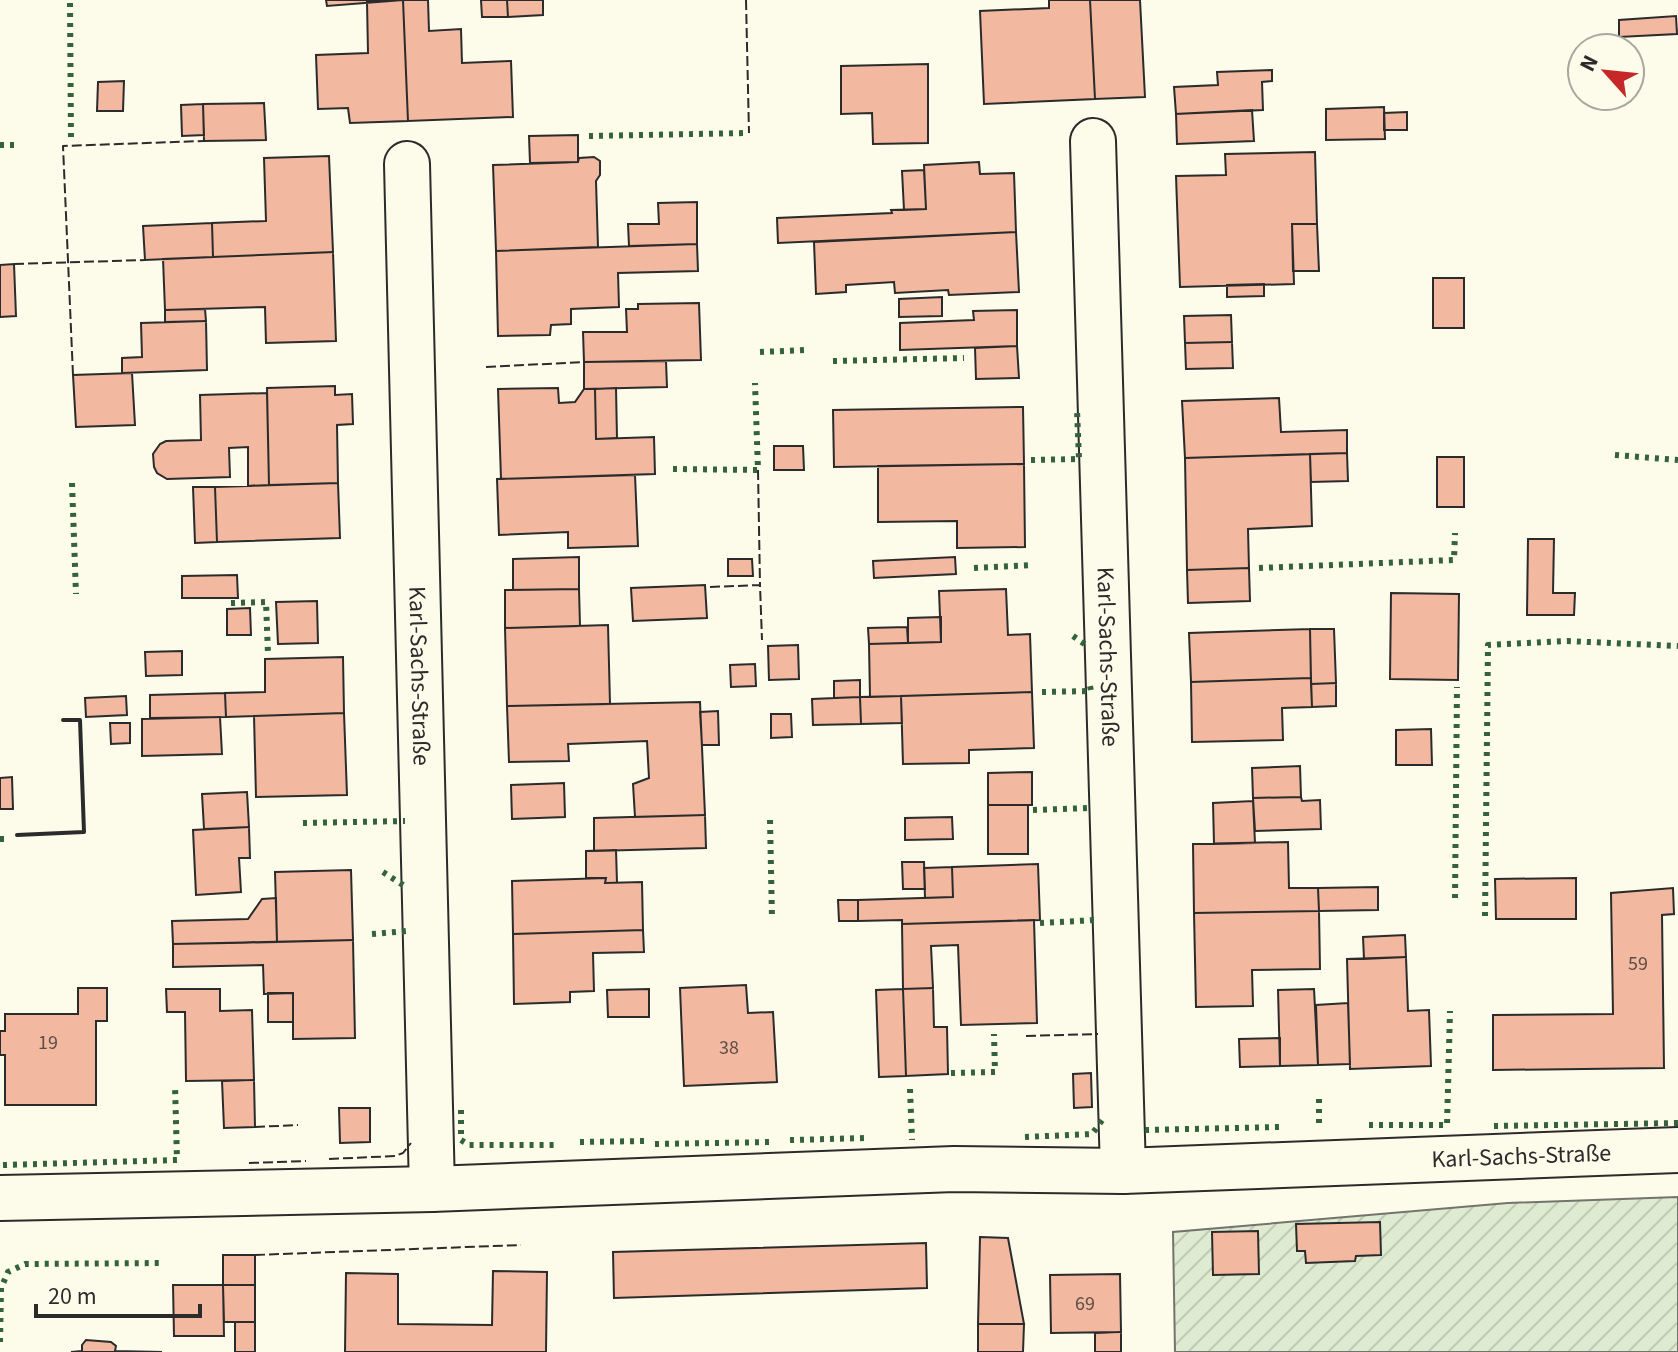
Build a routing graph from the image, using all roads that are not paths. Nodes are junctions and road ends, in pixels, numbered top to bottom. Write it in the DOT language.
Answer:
graph roads {
  1 [pos="1093,141"];
  2 [pos="407,164"];
  3 [pos="1678,1150"];
  4 [pos="1123,1171"];
  5 [pos="432,1189"];
  6 [pos="0,1198"];
  1 -- 4 [label="street, Karl-Sachs-Straße"];
  2 -- 5 [label="street, Karl-Sachs-Straße"];
  3 -- 4 [label="street, Karl-Sachs-Straße"];
  4 -- 5 [label="street, Karl-Sachs-Straße"];
  5 -- 6 [label="street, Karl-Sachs-Straße"];
}
